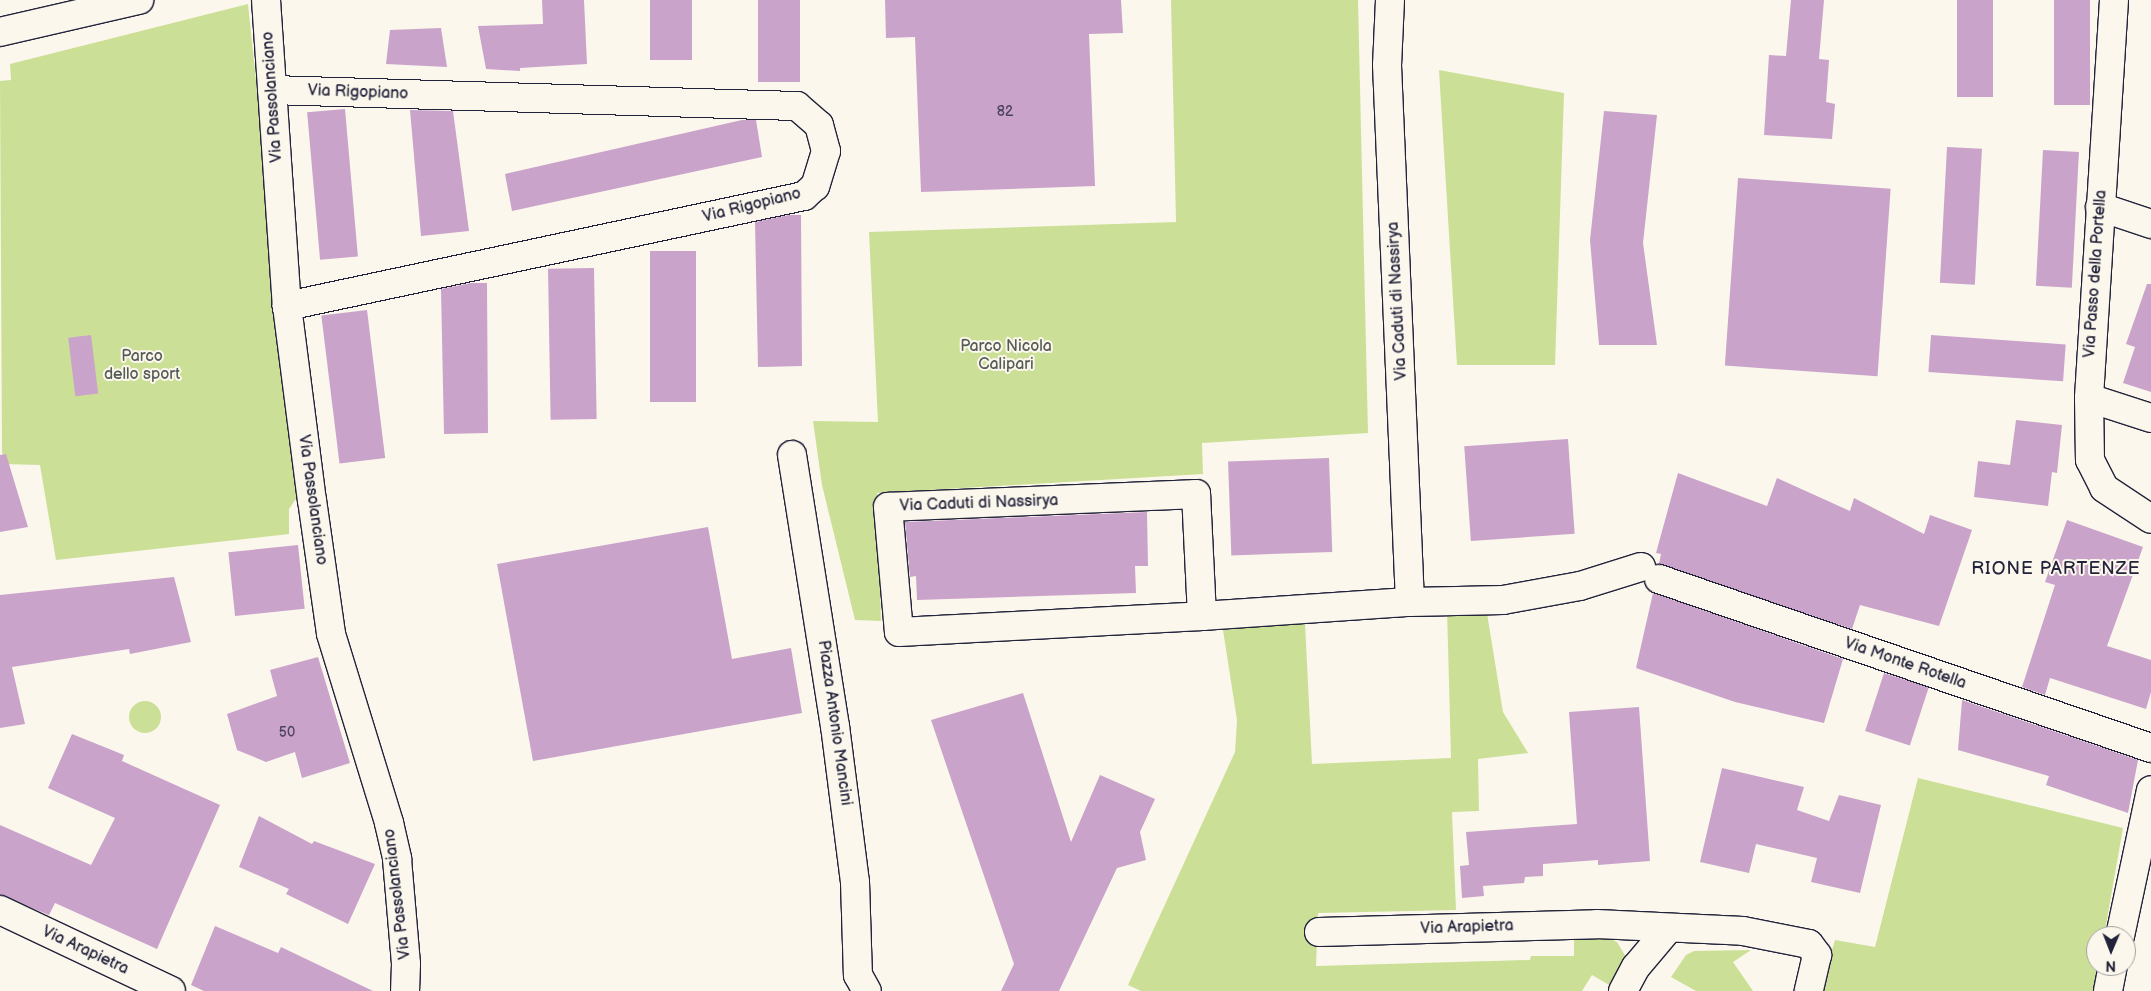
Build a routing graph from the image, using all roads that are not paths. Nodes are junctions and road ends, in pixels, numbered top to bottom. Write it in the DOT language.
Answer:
graph roads {
  1 [pos="139,0"];
  2 [pos="266,0"];
  3 [pos="1390,0"];
  4 [pos="2114,0"];
  5 [pos="0,32"];
  6 [pos="272,90"];
  7 [pos="2100,207"];
  8 [pos="2151,224"];
  9 [pos="288,306"];
  10 [pos="2089,398"];
  11 [pos="2151,418"];
  12 [pos="792,455"];
  13 [pos="2151,519"];
  14 [pos="1650,573"];
  15 [pos="1410,602"];
  16 [pos="1202,616"];
  17 [pos="2151,748"];
  18 [pos="2151,790"];
  19 [pos="0,910"];
  20 [pos="1614,926"];
  21 [pos="2122,926"];
  22 [pos="1668,929"];
  23 [pos="1319,932"];
  24 [pos="1642,960"];
  25 [pos="2111,976"];
  26 [pos="171,991"];
  27 [pos="405,991"];
  28 [pos="867,991"];
  29 [pos="1622,991"];
  30 [pos="1809,991"];
  31 [pos="2108,991"];
  1 -- 5 [label="street"];
  2 -- 6 [label="street, Via Passolanciano"];
  3 -- 15 [label="street, Via Caduti di Nassirya"];
  4 -- 7 [label="street, Via Passo della Portella"];
  6 -- 9 [label="street, Via Passolanciano"];
  6 -- 9 [label="street, Via Rigopiano"];
  7 -- 8 [label="street"];
  7 -- 10 [label="street, Via Passo della Portella"];
  9 -- 27 [label="street, Via Passolanciano"];
  10 -- 11 [label="street"];
  10 -- 13 [label="street, Via Passo della Portella"];
  12 -- 28 [label="street, Piazza Antonio Mancini"];
  14 -- 15 [label="street, Via Caduti di Nassirya"];
  14 -- 17 [label="street, Via Monte Rotella"];
  15 -- 16 [label="street, Via Caduti di Nassirya"];
  16 -- 16 [label="street, Via Caduti di Nassirya"];
  18 -- 21 [label="street"];
  19 -- 26 [label="street, Via Arapietra"];
  20 -- 22 [label="street, Via Arapietra"];
  20 -- 23 [label="street, Via Arapietra"];
  20 -- 24 [label="street"];
  22 -- 24 [label="street"];
  22 -- 30 [label="street, Via Arapietra"];
  24 -- 29 [label="street"];
  25 -- 31 [label="street"];
}
